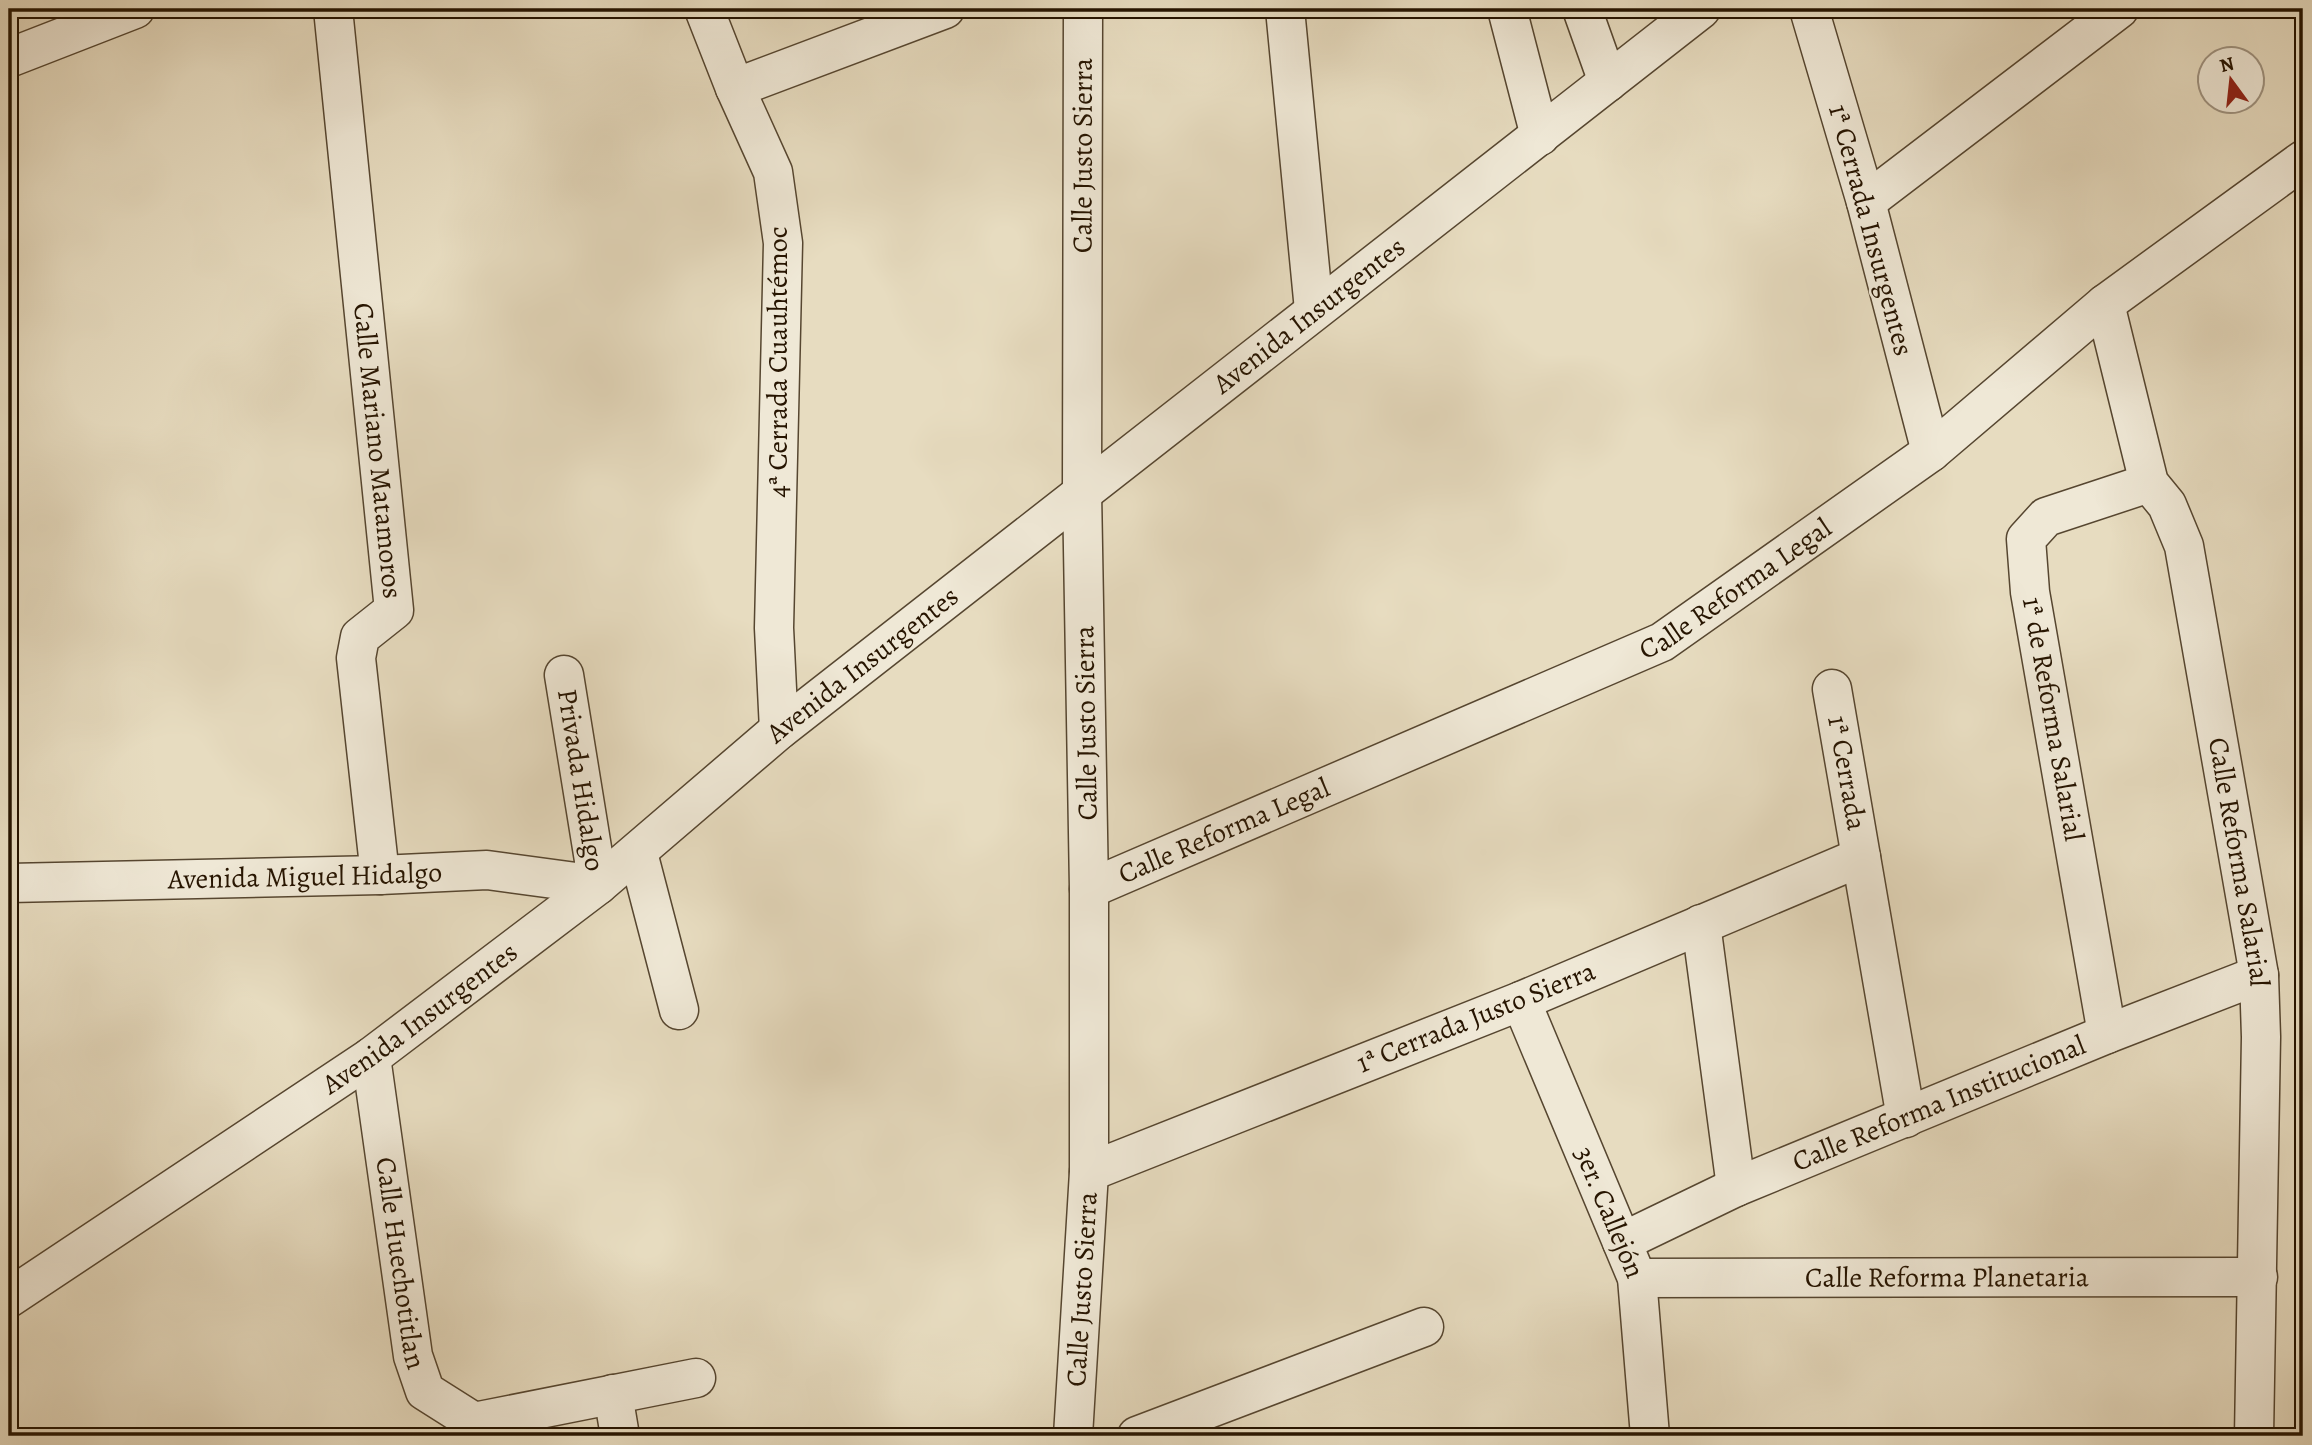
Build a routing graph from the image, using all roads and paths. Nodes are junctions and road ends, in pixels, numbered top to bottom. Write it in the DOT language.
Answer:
graph roads {
  1 [pos="135,9"];
  2 [pos="333,9"];
  3 [pos="704,9"];
  4 [pos="945,9"];
  5 [pos="1083,9"];
  6 [pos="1285,9"];
  7 [pos="1507,9"];
  8 [pos="1582,9"];
  9 [pos="1701,9"];
  10 [pos="1809,9"];
  11 [pos="2119,9"];
  12 [pos="9,58"];
  13 [pos="1608,82"];
  14 [pos="735,88"];
  15 [pos="1540,136"];
  16 [pos="2301,170"];
  17 [pos="1866,202"];
  18 [pos="2105,304"];
  19 [pos="1314,310"];
  20 [pos="1931,452"];
  21 [pos="2149,483"];
  22 [pos="1082,491"];
  23 [pos="564,675"];
  24 [pos="1832,689"];
  25 [pos="779,730"];
  26 [pos="638,853"];
  27 [pos="1861,857"];
  28 [pos="380,875"];
  29 [pos="9,883"];
  30 [pos="598,885"];
  31 [pos="1089,889"];
  32 [pos="1701,924"];
  33 [pos="2259,975"];
  34 [pos="1521,1001"];
  35 [pos="679,1010"];
  36 [pos="2107,1034"];
  37 [pos="371,1057"];
  38 [pos="1906,1118"];
  39 [pos="1089,1172"];
  40 [pos="1736,1187"];
  41 [pos="1622,1242"];
  42 [pos="2258,1277"];
  43 [pos="1637,1278"];
  44 [pos="9,1298"];
  45 [pos="1423,1327"];
  46 [pos="696,1378"];
  47 [pos="612,1394"];
  48 [pos="479,1429"];
  49 [pos="620,1436"];
  50 [pos="1073,1436"];
  51 [pos="1137,1436"];
  52 [pos="1650,1436"];
  53 [pos="2254,1436"];
  1 -- 12 [label="street"];
  2 -- 28 [label="street, Calle Mariano Matamoros"];
  3 -- 14 [label="street, 4ª Cerrada Cuauhtémoc"];
  4 -- 14 [label="street"];
  5 -- 22 [label="street, Calle Justo Sierra"];
  6 -- 19 [label="street"];
  7 -- 15 [label="street"];
  8 -- 13 [label="street"];
  9 -- 13 [label="street, Avenida Insurgentes"];
  10 -- 17 [label="street, 1ª Cerrada Insurgentes"];
  11 -- 17 [label="street"];
  13 -- 15 [label="street, Avenida Insurgentes"];
  14 -- 25 [label="street, 4ª Cerrada Cuauhtémoc"];
  15 -- 19 [label="street, Avenida Insurgentes"];
  16 -- 18 [label="street, Calle Reforma Legal"];
  17 -- 20 [label="street, 1ª Cerrada Insurgentes"];
  18 -- 20 [label="street, Calle Reforma Legal"];
  18 -- 21 [label="street, Calle Reforma Salarial"];
  19 -- 22 [label="street, Avenida Insurgentes"];
  20 -- 31 [label="street, Calle Reforma Legal"];
  21 -- 33 [label="street, Calle Reforma Salarial"];
  21 -- 36 [label="street, 1ª de Reforma Salarial"];
  22 -- 25 [label="street, Avenida Insurgentes"];
  22 -- 31 [label="street, Calle Justo Sierra"];
  23 -- 30 [label="street, Privada Hidalgo"];
  24 -- 27 [label="street, 1ª Cerrada"];
  25 -- 26 [label="street, Avenida Insurgentes"];
  26 -- 30 [label="street, Avenida Insurgentes"];
  26 -- 35 [label="street"];
  27 -- 32 [label="street, 1ª Cerrada Justo Sierra"];
  27 -- 38 [label="street, 1ª Cerrada"];
  28 -- 29 [label="street, Avenida Miguel Hidalgo"];
  28 -- 30 [label="street, Avenida Miguel Hidalgo"];
  30 -- 37 [label="street, Avenida Insurgentes"];
  31 -- 39 [label="street, Calle Justo Sierra"];
  32 -- 34 [label="street, 1ª Cerrada Justo Sierra"];
  32 -- 40 [label="street"];
  33 -- 36 [label="street, Calle Reforma Institucional"];
  33 -- 42 [label="street, Calle Reforma Salarial"];
  34 -- 39 [label="street, 1ª Cerrada Justo Sierra"];
  34 -- 41 [label="street, 3er. Callejón"];
  36 -- 38 [label="street, Calle Reforma Institucional"];
  37 -- 44 [label="street, Avenida Insurgentes"];
  37 -- 48 [label="street, Calle Huechotitlan"];
  38 -- 40 [label="street, Calle Reforma Institucional"];
  39 -- 50 [label="street, Calle Justo Sierra"];
  40 -- 41 [label="street, Calle Reforma Institucional"];
  41 -- 43 [label="street, 3er. Callejón"];
  42 -- 43 [label="street, Calle Reforma Planetaria"];
  42 -- 53 [label="street, Calle Reforma Salarial"];
  43 -- 52 [label="street, 3er. Callejón"];
  45 -- 51 [label="street"];
  46 -- 47 [label="street"];
  47 -- 48 [label="street"];
  47 -- 49 [label="street"];
}
